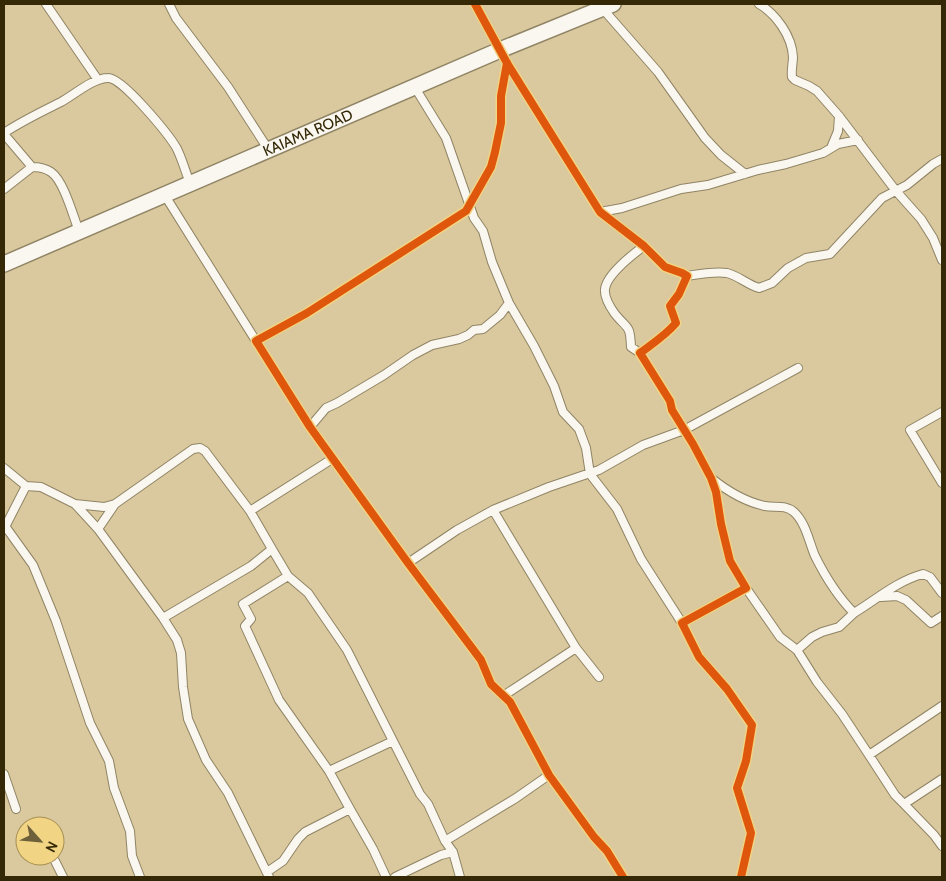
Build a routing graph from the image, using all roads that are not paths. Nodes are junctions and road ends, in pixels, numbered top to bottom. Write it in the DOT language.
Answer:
graph roads {
  1 [pos="46,4"];
  2 [pos="169,4"];
  3 [pos="475,4"];
  4 [pos="759,4"];
  5 [pos="607,6"];
  6 [pos="503,57"];
  7 [pos="98,80"];
  8 [pos="414,86"];
  9 [pos="839,116"];
  10 [pos="4,134"];
  11 [pos="858,140"];
  12 [pos="831,148"];
  13 [pos="268,149"];
  14 [pos="942,159"];
  15 [pos="32,167"];
  16 [pos="745,174"];
  17 [pos="190,183"];
  18 [pos="4,189"];
  19 [pos="896,191"];
  20 [pos="164,194"];
  21 [pos="470,205"];
  22 [pos="600,212"];
  23 [pos="79,231"];
  24 [pos="644,246"];
  25 [pos="942,260"];
  26 [pos="4,264"];
  27 [pos="687,276"];
  28 [pos="509,304"];
  29 [pos="256,341"];
  30 [pos="640,353"];
  31 [pos="798,368"];
  32 [pos="942,412"];
  33 [pos="310,427"];
  34 [pos="684,430"];
  35 [pos="332,459"];
  36 [pos="4,468"];
  37 [pos="590,474"];
  38 [pos="711,478"];
  39 [pos="942,483"];
  40 [pos="26,486"];
  41 [pos="75,504"];
  42 [pos="115,504"];
  43 [pos="493,510"];
  44 [pos="250,511"];
  45 [pos="4,529"];
  46 [pos="98,529"];
  47 [pos="272,548"];
  48 [pos="408,563"];
  49 [pos="288,576"];
  50 [pos="746,588"];
  51 [pos="942,593"];
  52 [pos="881,597"];
  53 [pos="854,613"];
  54 [pos="942,616"];
  55 [pos="163,618"];
  56 [pos="682,623"];
  57 [pos="576,648"];
  58 [pos="797,650"];
  59 [pos="599,677"];
  60 [pos="503,696"];
  61 [pos="942,706"];
  62 [pos="393,741"];
  63 [pos="869,754"];
  64 [pos="328,772"];
  65 [pos="4,774"];
  66 [pos="549,775"];
  67 [pos="942,779"];
  68 [pos="904,804"];
  69 [pos="16,809"];
  70 [pos="350,809"];
  71 [pos="445,840"];
  72 [pos="942,846"];
  73 [pos="453,852"];
  74 [pos="268,874"];
  75 [pos="140,877"];
  76 [pos="386,877"];
  77 [pos="395,877"];
  78 [pos="460,877"];
  79 [pos="622,877"];
  80 [pos="741,877"];
  1 -- 7 [label="street"];
  2 -- 13 [label="street"];
  3 -- 6 [label="street"];
  4 -- 9 [label="street"];
  5 -- 6 [label="highway, KAIAMA ROAD"];
  5 -- 16 [label="street"];
  6 -- 8 [label="highway, KAIAMA ROAD"];
  6 -- 21 [label="street"];
  6 -- 22 [label="street"];
  7 -- 10 [label="street"];
  7 -- 17 [label="street"];
  8 -- 13 [label="highway, KAIAMA ROAD"];
  8 -- 21 [label="street"];
  9 -- 11 [label="street"];
  9 -- 12 [label="street"];
  10 -- 15 [label="street"];
  11 -- 12 [label="street"];
  11 -- 19 [label="street"];
  12 -- 16 [label="street"];
  13 -- 17 [label="highway, KAIAMA ROAD"];
  14 -- 19 [label="street"];
  15 -- 18 [label="street"];
  15 -- 23 [label="street"];
  16 -- 22 [label="street"];
  17 -- 20 [label="highway, KAIAMA ROAD"];
  19 -- 25 [label="street"];
  19 -- 27 [label="street"];
  20 -- 23 [label="highway, KAIAMA ROAD"];
  20 -- 29 [label="street"];
  21 -- 28 [label="street"];
  21 -- 29 [label="street"];
  22 -- 24 [label="street"];
  23 -- 26 [label="highway, KAIAMA ROAD"];
  24 -- 27 [label="street"];
  24 -- 30 [label="street"];
  27 -- 30 [label="street"];
  28 -- 33 [label="street"];
  28 -- 37 [label="street"];
  29 -- 33 [label="street"];
  30 -- 34 [label="street"];
  31 -- 34 [label="street"];
  32 -- 39 [label="street"];
  33 -- 35 [label="street"];
  34 -- 37 [label="street"];
  34 -- 38 [label="street"];
  35 -- 44 [label="street"];
  35 -- 48 [label="street"];
  36 -- 40 [label="street"];
  37 -- 43 [label="street"];
  37 -- 56 [label="street"];
  38 -- 50 [label="street"];
  38 -- 53 [label="street"];
  40 -- 41 [label="street"];
  40 -- 45 [label="street"];
  41 -- 42 [label="street"];
  41 -- 46 [label="street"];
  42 -- 44 [label="street"];
  42 -- 46 [label="street"];
  43 -- 48 [label="street"];
  43 -- 57 [label="street"];
  44 -- 47 [label="street"];
  45 -- 75 [label="street"];
  46 -- 55 [label="street"];
  47 -- 49 [label="street"];
  47 -- 55 [label="street"];
  48 -- 60 [label="street"];
  49 -- 62 [label="street"];
  49 -- 64 [label="street"];
  50 -- 56 [label="street"];
  50 -- 58 [label="street"];
  51 -- 52 [label="street"];
  52 -- 53 [label="street"];
  52 -- 54 [label="street"];
  53 -- 58 [label="street"];
  55 -- 74 [label="street"];
  56 -- 80 [label="street"];
  57 -- 59 [label="street"];
  57 -- 60 [label="street"];
  58 -- 63 [label="street"];
  60 -- 66 [label="street"];
  61 -- 63 [label="street"];
  62 -- 64 [label="street"];
  62 -- 71 [label="street"];
  63 -- 68 [label="street"];
  64 -- 70 [label="street"];
  65 -- 69 [label="street"];
  66 -- 71 [label="street"];
  66 -- 79 [label="street"];
  67 -- 68 [label="street"];
  68 -- 72 [label="street"];
  70 -- 74 [label="street"];
  70 -- 76 [label="street"];
  71 -- 73 [label="street"];
  73 -- 77 [label="street"];
  73 -- 78 [label="street"];
}
